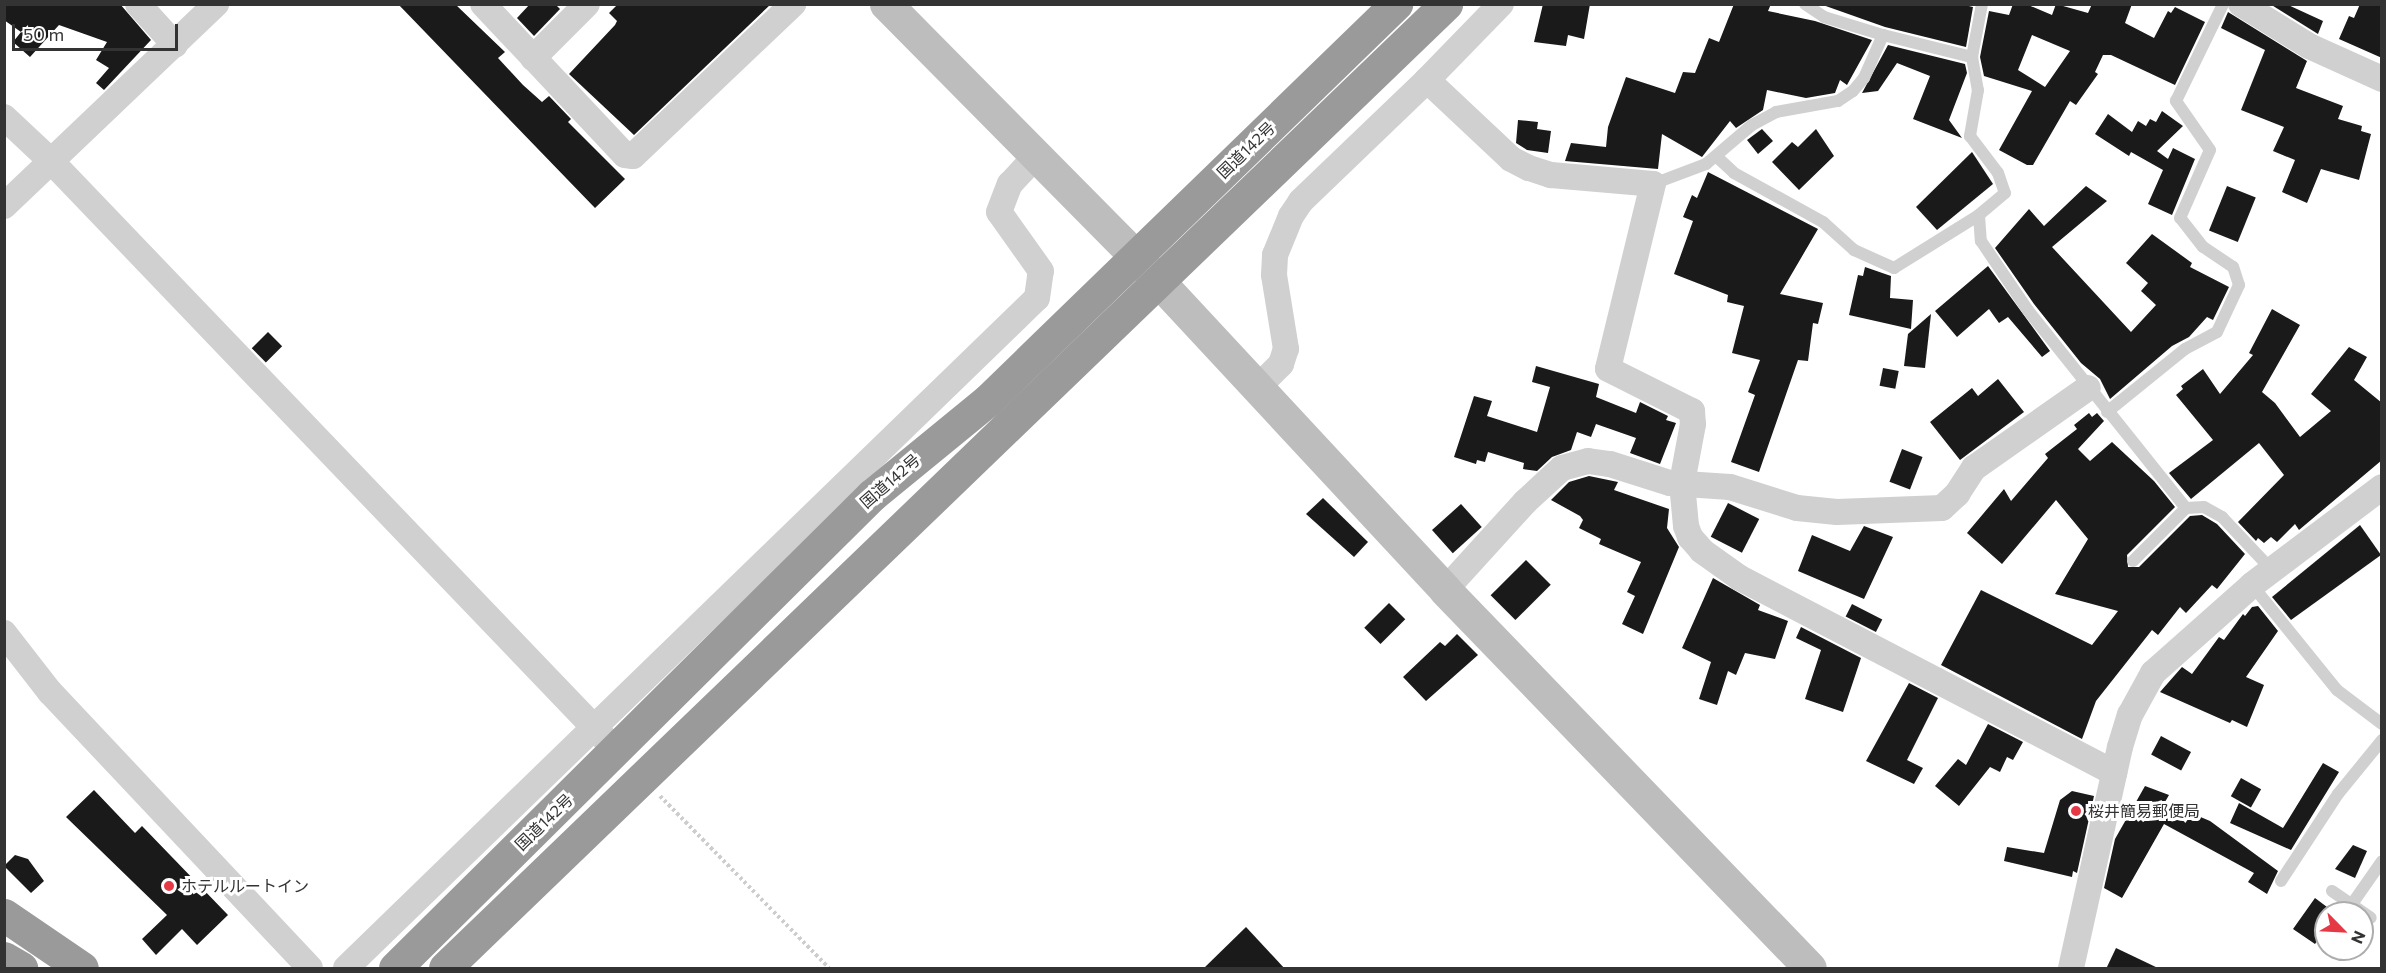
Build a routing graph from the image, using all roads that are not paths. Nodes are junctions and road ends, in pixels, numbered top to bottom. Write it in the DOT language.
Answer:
graph roads {
  1 [pos="138,4"];
  2 [pos="216,4"];
  3 [pos="483,4"];
  4 [pos="587,4"];
  5 [pos="793,4"];
  6 [pos="886,4"];
  7 [pos="1396,4"];
  8 [pos="1446,4"];
  9 [pos="1501,4"];
  10 [pos="1805,4"];
  11 [pos="1982,4"];
  12 [pos="2223,4"];
  13 [pos="2241,4"];
  14 [pos="1883,35"];
  15 [pos="175,45"];
  16 [pos="1972,57"];
  17 [pos="533,58"];
  18 [pos="2381,78"];
  19 [pos="1427,80"];
  20 [pos="4,117"];
  21 [pos="1036,156"];
  22 [pos="1717,157"];
  23 [pos="51,161"];
  24 [pos="1653,184"];
  25 [pos="4,206"];
  26 [pos="1978,215"];
  27 [pos="1136,257"];
  28 [pos="1158,281"];
  29 [pos="1257,388"];
  30 [pos="2088,388"];
  31 [pos="2107,412"];
  32 [pos="1682,483"];
  33 [pos="2382,487"];
  34 [pos="2186,508"];
  35 [pos="2133,561"];
  36 [pos="2272,570"];
  37 [pos="2252,585"];
  38 [pos="1445,590"];
  39 [pos="4,633"];
  40 [pos="2382,724"];
  41 [pos="594,727"];
  42 [pos="2382,740"];
  43 [pos="616,751"];
  44 [pos="2114,773"];
  45 [pos="2382,861"];
  46 [pos="2281,881"];
  47 [pos="2332,891"];
  48 [pos="2347,901"];
  49 [pos="2354,901"];
  50 [pos="4,915"];
  51 [pos="4,958"];
  52 [pos="21,969"];
  53 [pos="82,969"];
  54 [pos="310,969"];
  55 [pos="346,969"];
  56 [pos="395,969"];
  57 [pos="445,969"];
  58 [pos="1810,969"];
  59 [pos="2071,969"];
  1 -- 15 [label="street"];
  2 -- 15 [label="street"];
  3 -- 17 [label="street"];
  4 -- 17 [label="street"];
  5 -- 17 [label="street"];
  6 -- 21 [label="street"];
  7 -- 27 [label="highway, 国道142号"];
  8 -- 28 [label="highway, 国道142号"];
  9 -- 19 [label="street"];
  10 -- 14 [label="lane"];
  11 -- 16 [label="lane"];
  12 -- 31 [label="lane"];
  13 -- 18 [label="street"];
  14 -- 16 [label="lane"];
  14 -- 22 [label="lane"];
  15 -- 23 [label="street"];
  16 -- 26 [label="lane"];
  19 -- 24 [label="street"];
  19 -- 29 [label="street"];
  20 -- 23 [label="street"];
  21 -- 27 [label="street"];
  21 -- 41 [label="street"];
  22 -- 24 [label="lane"];
  22 -- 26 [label="lane"];
  23 -- 25 [label="street"];
  23 -- 41 [label="street"];
  24 -- 32 [label="street"];
  26 -- 30 [label="lane"];
  27 -- 28 [label="street"];
  27 -- 43 [label="highway, 国道142号"];
  28 -- 29 [label="street"];
  28 -- 57 [label="highway, 国道142号"];
  29 -- 38 [label="street"];
  30 -- 31 [label="lane"];
  30 -- 32 [label="street"];
  31 -- 34 [label="lane"];
  32 -- 38 [label="street"];
  32 -- 44 [label="street"];
  33 -- 36 [label="street"];
  34 -- 35 [label="lane"];
  34 -- 36 [label="lane"];
  36 -- 37 [label="street"];
  37 -- 40 [label="lane"];
  37 -- 44 [label="street"];
  38 -- 58 [label="street"];
  39 -- 54 [label="street"];
  41 -- 43 [label="street"];
  41 -- 55 [label="street"];
  42 -- 46 [label="lane"];
  43 -- 56 [label="highway, 国道142号"];
  44 -- 59 [label="street"];
  45 -- 49 [label="lane"];
  47 -- 48 [label="lane"];
  50 -- 53 [label="highway"];
  51 -- 52 [label="highway"];
}
